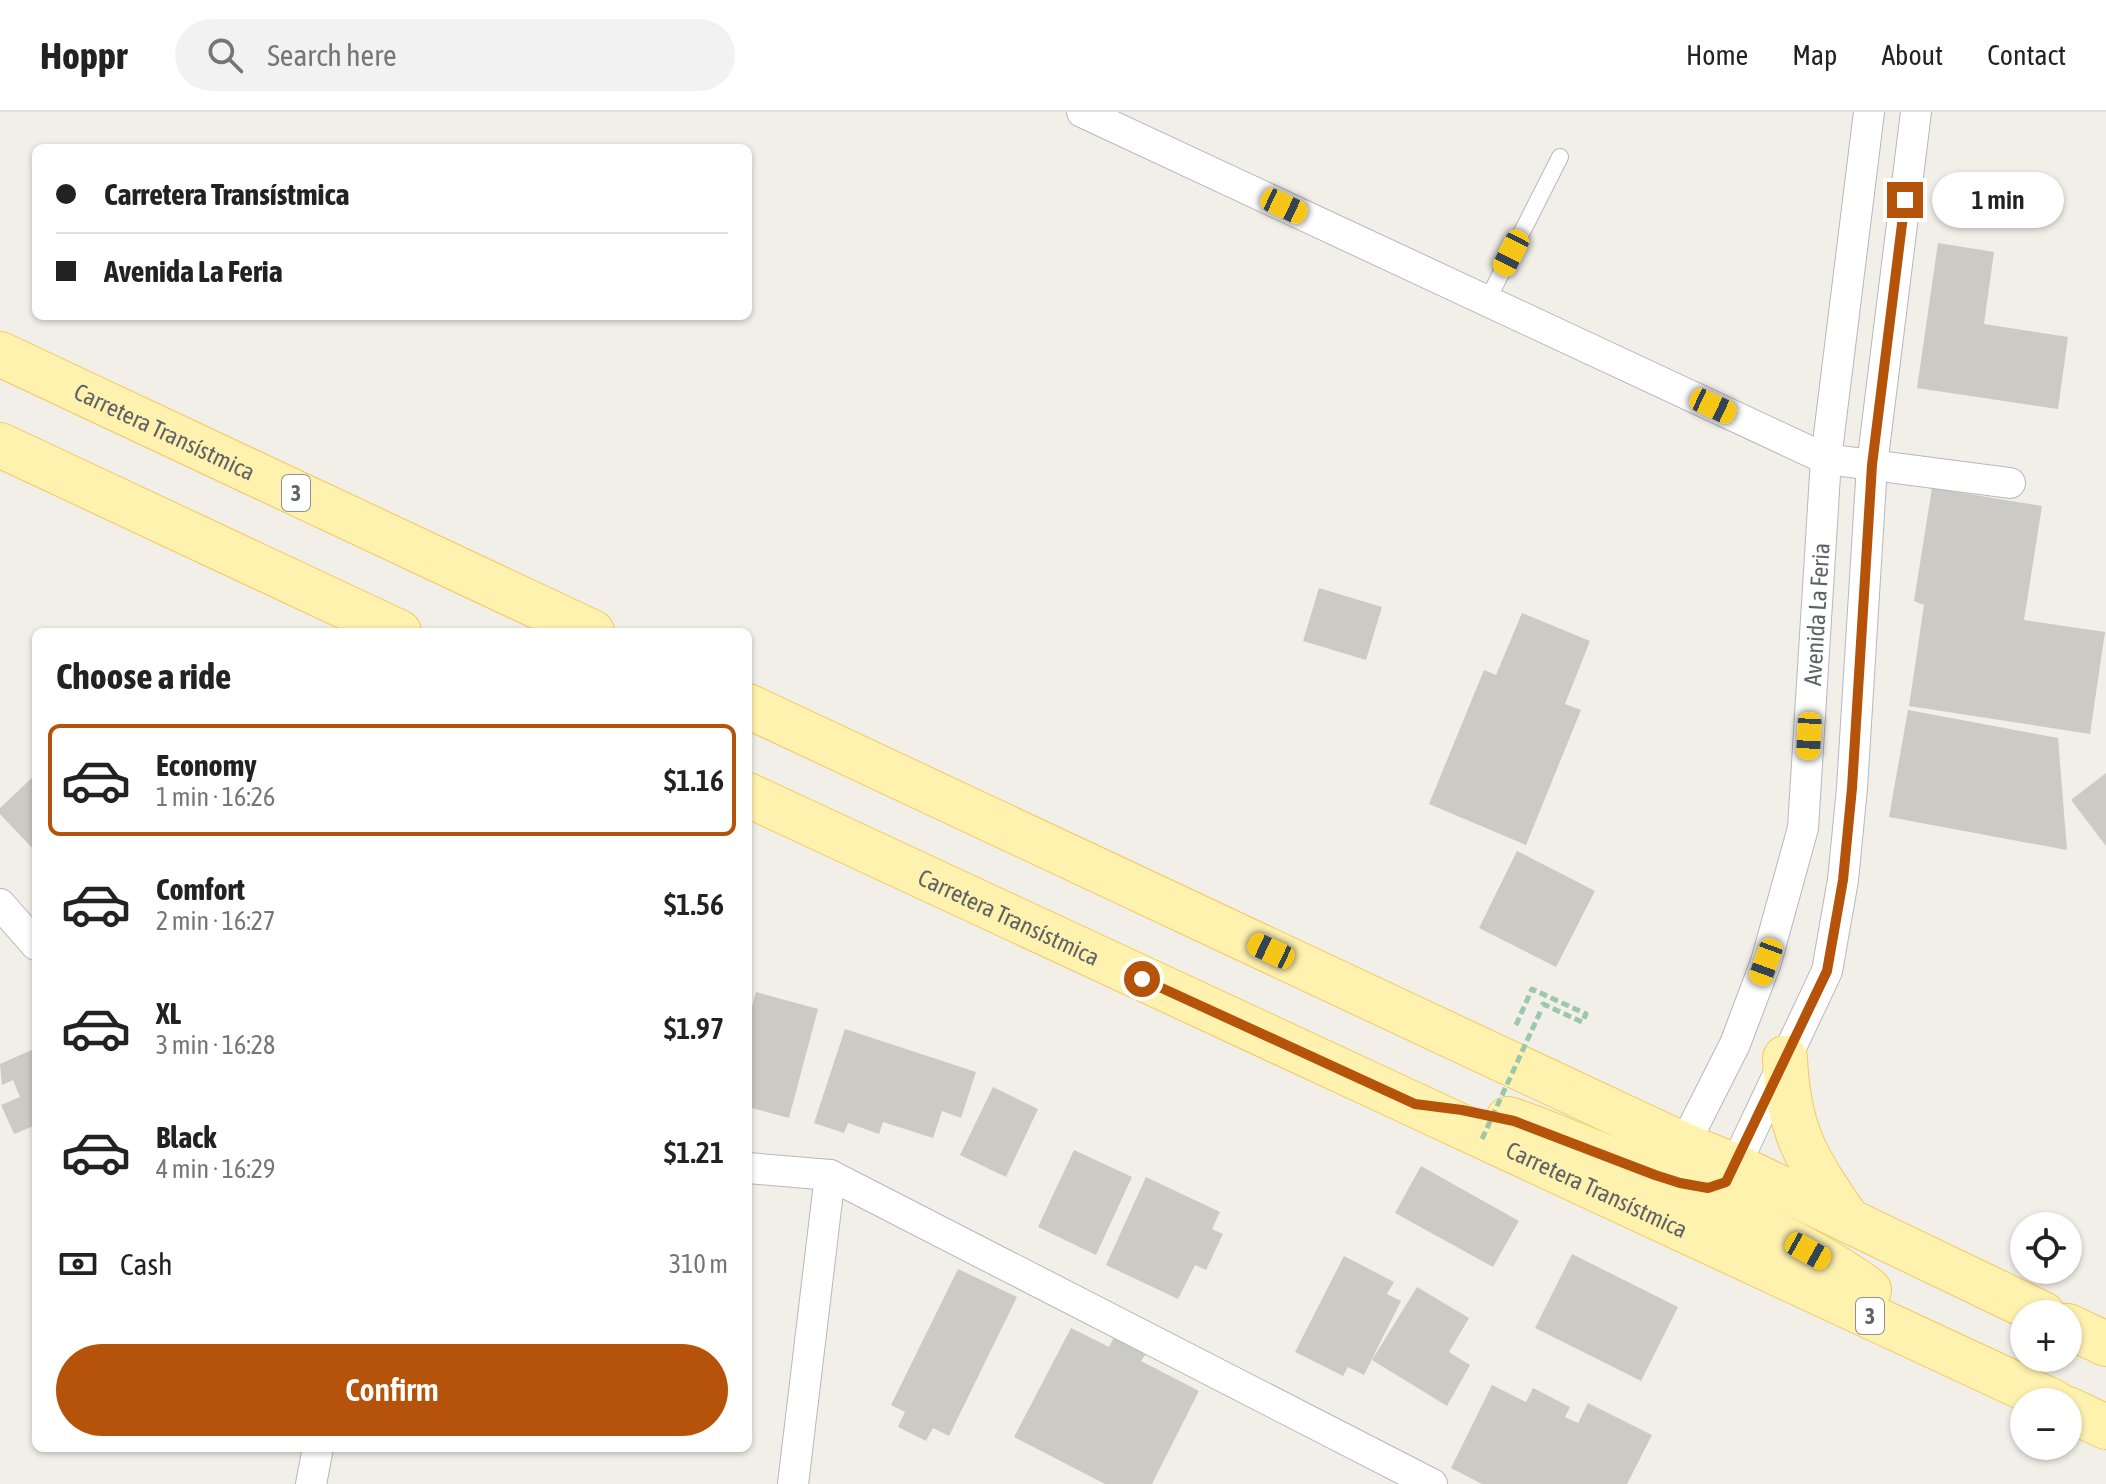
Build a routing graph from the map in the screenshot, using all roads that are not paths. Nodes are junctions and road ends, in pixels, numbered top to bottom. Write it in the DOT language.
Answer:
graph roads {
  1 [pos="1082,112"];
  2 [pos="1869,112"];
  3 [pos="1916,112"];
  4 [pos="1560,157"];
  5 [pos="1487,301"];
  6 [pos="0,354"];
  7 [pos="0,445"];
  8 [pos="1826,459"];
  9 [pos="1872,465"];
  10 [pos="2010,483"];
  11 [pos="390,628"];
  12 [pos="583,628"];
  13 [pos="752,708"];
  14 [pos="752,797"];
  15 [pos="0,904"];
  16 [pos="32,940"];
  17 [pos="1785,1058"];
  18 [pos="1415,1104"];
  19 [pos="1684,1145"];
  20 [pos="1735,1166"];
  21 [pos="752,1168"];
  22 [pos="830,1175"];
  23 [pos="1697,1187"];
  24 [pos="1849,1222"];
  25 [pos="2013,1300"];
  26 [pos="2082,1333"];
  27 [pos="1921,1340"];
  28 [pos="2106,1344"];
  29 [pos="2024,1388"];
  30 [pos="2082,1416"];
  31 [pos="2106,1427"];
  32 [pos="317,1452"];
  33 [pos="1379,1471"];
  34 [pos="311,1484"];
  35 [pos="793,1484"];
  36 [pos="1432,1484"];
  1 -- 5 [label="street"];
  2 -- 8 [label="street, Avenida La Feria"];
  3 -- 9 [label="street, Avenida La Feria"];
  4 -- 5 [label="lane"];
  5 -- 8 [label="street"];
  6 -- 12 [label="main road, Carretera Transístmica / 3"];
  7 -- 11 [label="main road"];
  8 -- 9 [label="street"];
  8 -- 19 [label="street, Avenida La Feria"];
  9 -- 10 [label="street"];
  9 -- 17 [label="street, Avenida La Feria"];
  13 -- 19 [label="main road"];
  14 -- 18 [label="main road, Carretera Transístmica / 3"];
  15 -- 16 [label="street"];
  17 -- 20 [label="street, Avenida La Feria"];
  17 -- 24 [label="main road"];
  18 -- 23 [label="main road"];
  18 -- 27 [label="main road, Carretera Transístmica / 3"];
  19 -- 20 [label="main road"];
  19 -- 23 [label="main road"];
  20 -- 23 [label="main road"];
  20 -- 24 [label="main road"];
  21 -- 22 [label="street"];
  22 -- 33 [label="street"];
  22 -- 35 [label="street"];
  23 -- 27 [label="main road"];
  24 -- 25 [label="main road"];
  26 -- 28 [label="main road"];
  27 -- 29 [label="main road, Carretera Transístmica / 3"];
  30 -- 31 [label="main road"];
  32 -- 34 [label="street"];
  33 -- 36 [label="street"];
}
